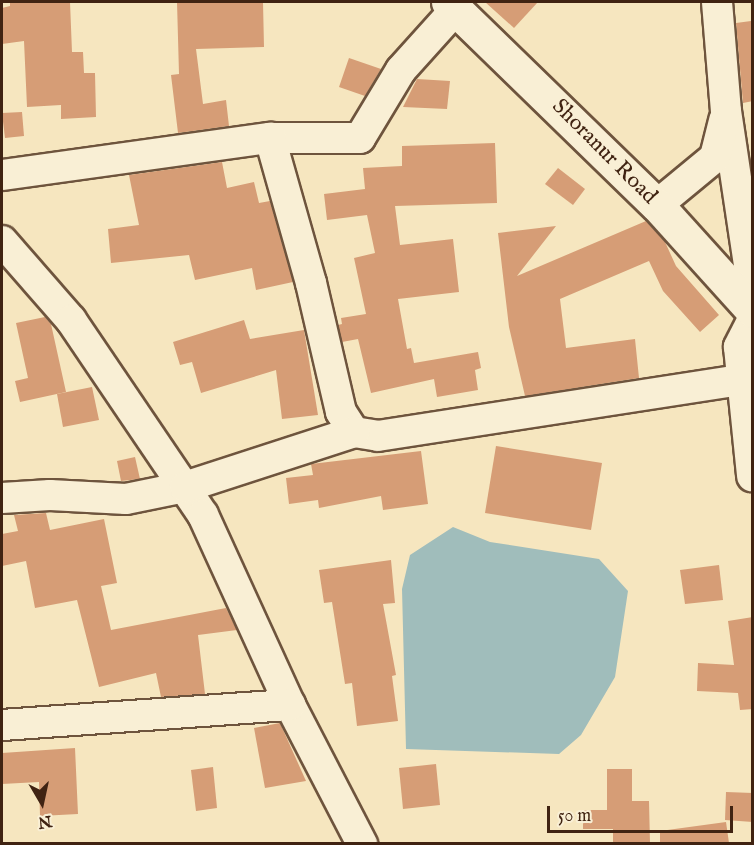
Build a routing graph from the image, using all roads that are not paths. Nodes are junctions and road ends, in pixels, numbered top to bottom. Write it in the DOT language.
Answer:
graph roads {
  1 [pos="717,2"];
  2 [pos="452,5"];
  3 [pos="726,111"];
  4 [pos="270,138"];
  5 [pos="2,175"];
  6 [pos="657,205"];
  7 [pos="2,241"];
  8 [pos="752,274"];
  9 [pos="753,310"];
  10 [pos="753,321"];
  11 [pos="741,380"];
  12 [pos="354,432"];
  13 [pos="753,476"];
  14 [pos="185,487"];
  15 [pos="2,498"];
  16 [pos="290,705"];
  17 [pos="2,724"];
  18 [pos="362,843"];
  1 -- 3 [label="street"];
  2 -- 4 [label="street"];
  2 -- 6 [label="main road, Shoranur Road"];
  3 -- 6 [label="street"];
  3 -- 8 [label="street"];
  4 -- 5 [label="street"];
  4 -- 12 [label="street"];
  6 -- 9 [label="main road, Shoranur Road"];
  7 -- 14 [label="street"];
  10 -- 11 [label="street"];
  11 -- 12 [label="street"];
  11 -- 13 [label="street"];
  12 -- 14 [label="street"];
  14 -- 15 [label="street"];
  14 -- 16 [label="street"];
  16 -- 17 [label="street"];
  16 -- 18 [label="street"];
}
